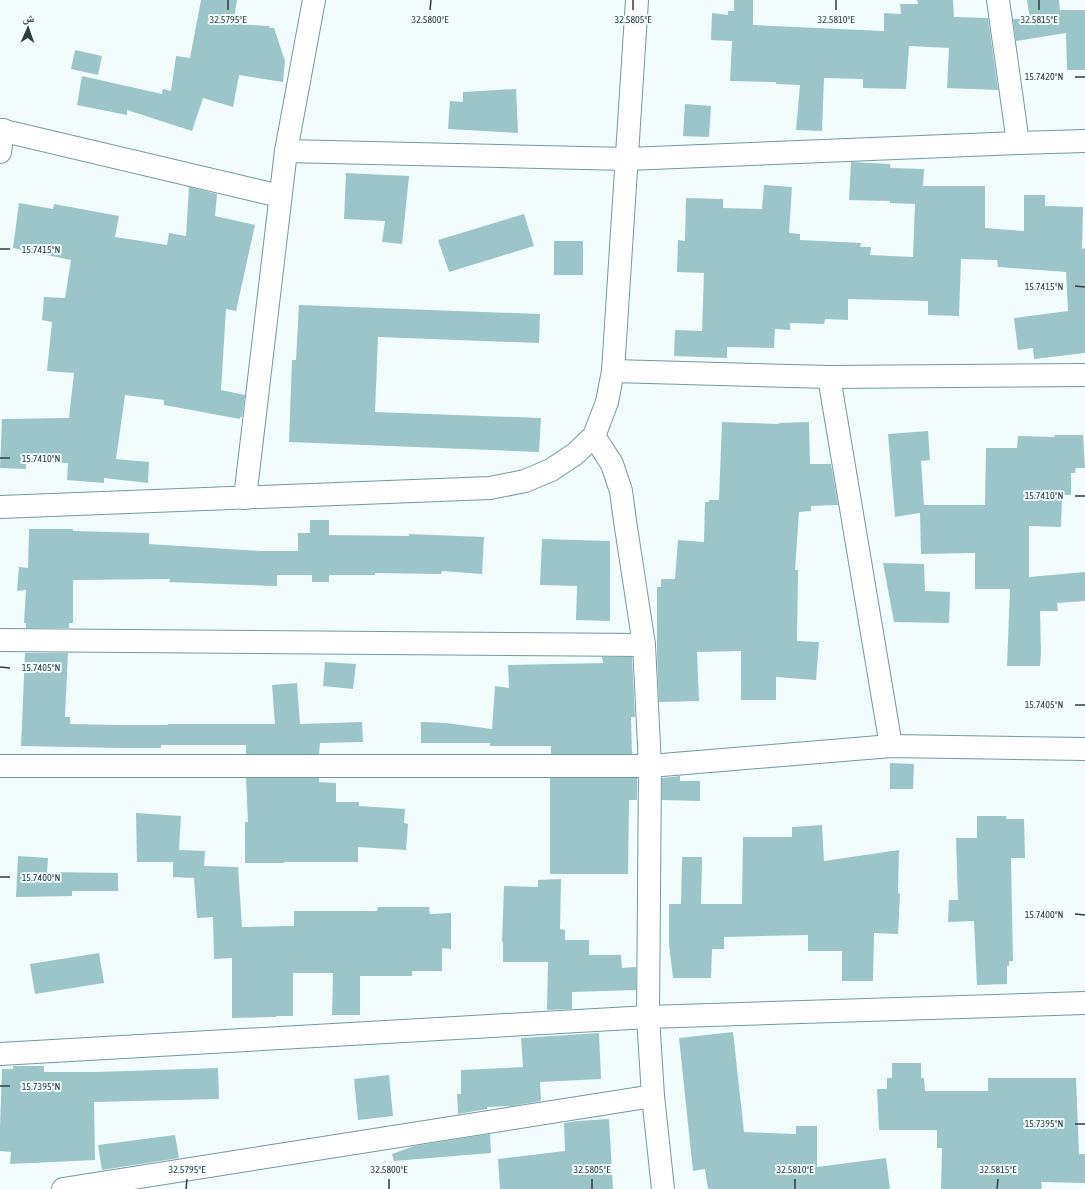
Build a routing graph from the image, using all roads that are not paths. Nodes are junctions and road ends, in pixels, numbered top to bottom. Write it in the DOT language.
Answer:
graph roads {
  1 [pos="314,0"];
  2 [pos="637,0"];
  3 [pos="998,0"];
  4 [pos="1,130"];
  5 [pos="1085,142"];
  6 [pos="1018,143"];
  7 [pos="286,151"];
  8 [pos="0,152"];
  9 [pos="627,159"];
  10 [pos="280,196"];
  11 [pos="613,371"];
  12 [pos="1085,376"];
  13 [pos="829,377"];
  14 [pos="594,436"];
  15 [pos="245,498"];
  16 [pos="0,507"];
  17 [pos="0,640"];
  18 [pos="644,645"];
  19 [pos="891,746"];
  20 [pos="1085,749"];
  21 [pos="0,766"];
  22 [pos="650,766"];
  23 [pos="1085,1003"];
  24 [pos="648,1017"];
  25 [pos="0,1054"];
  26 [pos="653,1096"];
  27 [pos="63,1189"];
  28 [pos="663,1189"];
  1 -- 7 [label="street"];
  2 -- 9 [label="street"];
  3 -- 6 [label="street"];
  4 -- 8 [label="street"];
  4 -- 10 [label="street"];
  5 -- 6 [label="street"];
  6 -- 9 [label="street"];
  7 -- 9 [label="street"];
  7 -- 10 [label="street"];
  9 -- 11 [label="street"];
  10 -- 15 [label="street"];
  11 -- 13 [label="street"];
  11 -- 14 [label="street"];
  12 -- 13 [label="street"];
  13 -- 19 [label="street"];
  14 -- 15 [label="street"];
  14 -- 18 [label="street"];
  15 -- 16 [label="street"];
  17 -- 18 [label="street"];
  18 -- 22 [label="street"];
  19 -- 20 [label="street"];
  19 -- 22 [label="street"];
  21 -- 22 [label="street"];
  22 -- 24 [label="street"];
  23 -- 24 [label="street"];
  24 -- 25 [label="street"];
  24 -- 26 [label="street"];
  26 -- 27 [label="street"];
  26 -- 28 [label="street"];
}
